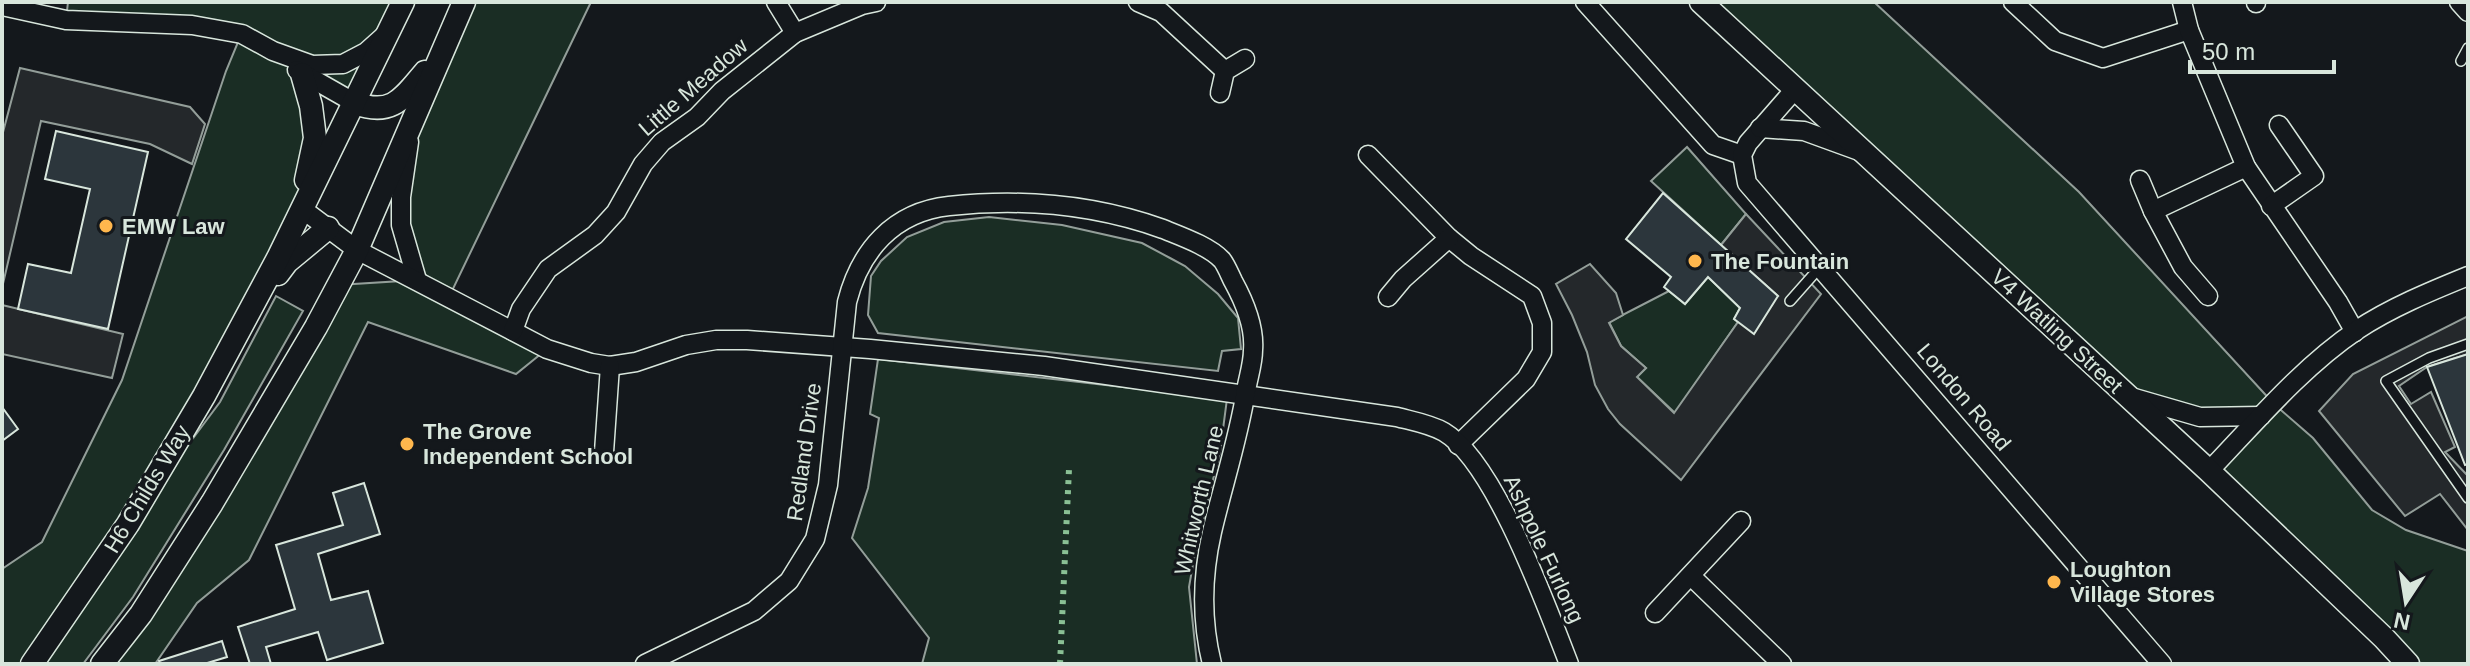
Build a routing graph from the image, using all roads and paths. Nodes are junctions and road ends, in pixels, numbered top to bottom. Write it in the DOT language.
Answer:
graph roads {
  1 [pos="403,2"];
  2 [pos="464,2"];
  3 [pos="776,2"];
  4 [pos="876,2"];
  5 [pos="1138,2"];
  6 [pos="1585,2"];
  7 [pos="1701,2"];
  8 [pos="2013,2"];
  9 [pos="2182,2"];
  10 [pos="2459,2"];
  11 [pos="2,6"];
  12 [pos="2468,12"];
  13 [pos="2189,30"];
  14 [pos="387,32"];
  15 [pos="795,33"];
  16 [pos="2468,48"];
  17 [pos="273,51"];
  18 [pos="442,53"];
  19 [pos="1245,59"];
  20 [pos="2461,61"];
  21 [pos="1225,71"];
  22 [pos="302,74"];
  23 [pos="1796,88"];
  24 [pos="1220,93"];
  25 [pos="355,103"];
  26 [pos="412,121"];
  27 [pos="2279,125"];
  28 [pos="1760,128"];
  29 [pos="1866,154"];
  30 [pos="1368,155"];
  31 [pos="1742,155"];
  32 [pos="2246,167"];
  33 [pos="2140,180"];
  34 [pos="2271,206"];
  35 [pos="301,208"];
  36 [pos="2153,211"];
  37 [pos="328,228"];
  38 [pos="1449,238"];
  39 [pos="357,250"];
  40 [pos="282,260"];
  41 [pos="1821,266"];
  42 [pos="2468,276"];
  43 [pos="417,280"];
  44 [pos="2208,296"];
  45 [pos="1388,297"];
  46 [pos="1790,301"];
  47 [pos="513,331"];
  48 [pos="2355,332"];
  49 [pos="2468,344"];
  50 [pos="843,347"];
  51 [pos="610,366"];
  52 [pos="1245,394"];
  53 [pos="2128,396"];
  54 [pos="2261,416"];
  55 [pos="1458,445"];
  56 [pos="604,452"];
  57 [pos="2209,471"];
  58 [pos="2468,498"];
  59 [pos="1741,521"];
  60 [pos="1691,576"];
  61 [pos="1655,613"];
  62 [pos="32,664"];
  63 [pos="102,664"];
  64 [pos="645,664"];
  65 [pos="1212,664"];
  66 [pos="1569,664"];
  67 [pos="1782,664"];
  68 [pos="2162,664"];
  69 [pos="2408,664"];
  1 -- 14 [label="street"];
  2 -- 18 [label="street"];
  3 -- 15 [label="street"];
  4 -- 15 [label="street, Little Meadow"];
  5 -- 21 [label="street"];
  6 -- 31 [label="street"];
  7 -- 23 [label="street, V4 Watling Street"];
  8 -- 13 [label="street"];
  9 -- 13 [label="street"];
  10 -- 12 [label="street"];
  11 -- 17 [label="street"];
  13 -- 32 [label="street"];
  14 -- 17 [label="street"];
  14 -- 25 [label="street"];
  15 -- 47 [label="street, Little Meadow"];
  16 -- 20 [label="lane"];
  17 -- 22 [label="street"];
  18 -- 25 [label="street"];
  18 -- 26 [label="street"];
  19 -- 21 [label="street"];
  21 -- 24 [label="street"];
  22 -- 25 [label="street"];
  22 -- 35 [label="street"];
  23 -- 28 [label="street"];
  23 -- 29 [label="street, V4 Watling Street"];
  25 -- 35 [label="street"];
  26 -- 39 [label="street"];
  26 -- 43 [label="street"];
  27 -- 34 [label="street"];
  28 -- 29 [label="street"];
  28 -- 31 [label="street"];
  29 -- 53 [label="street, V4 Watling Street"];
  30 -- 38 [label="street"];
  31 -- 41 [label="street, London Road"];
  32 -- 34 [label="street"];
  32 -- 36 [label="street"];
  33 -- 36 [label="street"];
  34 -- 48 [label="street"];
  35 -- 37 [label="street, Ashpole Furlong"];
  35 -- 40 [label="street"];
  36 -- 44 [label="street"];
  37 -- 39 [label="street, Ashpole Furlong"];
  37 -- 40 [label="street"];
  38 -- 45 [label="street"];
  38 -- 55 [label="street"];
  39 -- 43 [label="street, Ashpole Furlong"];
  39 -- 63 [label="street"];
  40 -- 62 [label="street, H6 Childs Way"];
  41 -- 46 [label="lane"];
  41 -- 68 [label="street, London Road"];
  42 -- 48 [label="street"];
  43 -- 47 [label="street, Ashpole Furlong"];
  47 -- 51 [label="street, Ashpole Furlong"];
  48 -- 54 [label="street"];
  49 -- 58 [label="lane"];
  50 -- 51 [label="street, Ashpole Furlong"];
  50 -- 52 [label="street, Ashpole Furlong"];
  50 -- 52 [label="street"];
  50 -- 64 [label="street, Redland Drive"];
  51 -- 56 [label="street"];
  52 -- 55 [label="street, Ashpole Furlong"];
  52 -- 65 [label="street, Whitworth Lane"];
  53 -- 54 [label="street"];
  53 -- 57 [label="street, V4 Watling Street"];
  54 -- 57 [label="street"];
  55 -- 66 [label="street, Ashpole Furlong"];
  57 -- 69 [label="street, V4 Watling Street"];
  59 -- 60 [label="street"];
  60 -- 61 [label="street"];
  60 -- 67 [label="street"];
}
